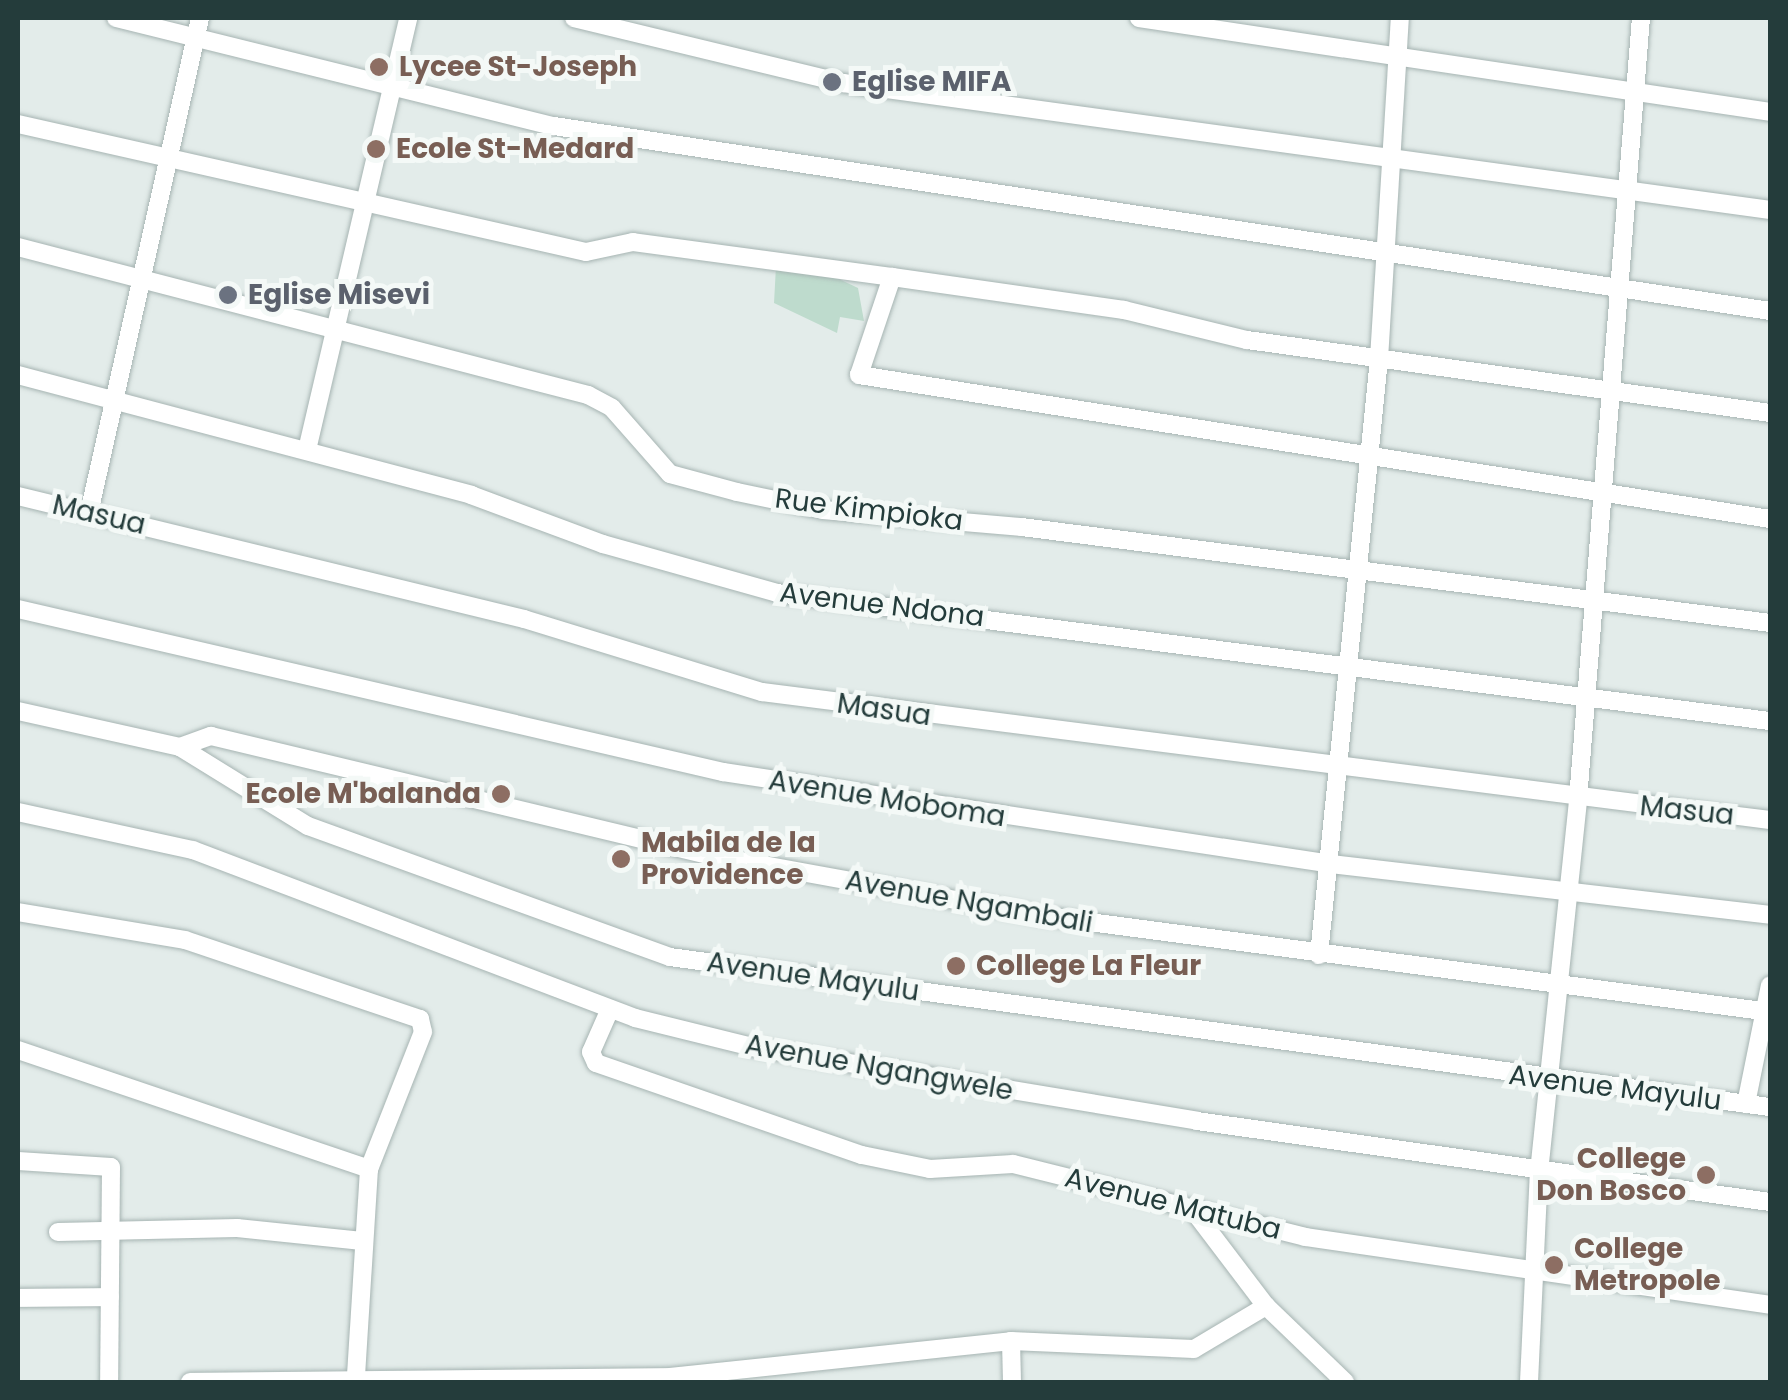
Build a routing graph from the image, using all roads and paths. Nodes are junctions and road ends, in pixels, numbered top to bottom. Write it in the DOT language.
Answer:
graph roads {
  1 [pos="116,18"];
  2 [pos="408,18"];
  3 [pos="574,18"];
  4 [pos="1139,18"];
  5 [pos="1400,18"];
  6 [pos="1642,18"];
  7 [pos="198,26"];
  8 [pos="1398,58"];
  9 [pos="393,88"];
  10 [pos="1637,92"];
  11 [pos="1770,112"];
  12 [pos="18,124"];
  13 [pos="1390,158"];
  14 [pos="168,164"];
  15 [pos="1629,189"];
  16 [pos="367,206"];
  17 [pos="1770,210"];
  18 [pos="18,246"];
  19 [pos="1386,256"];
  20 [pos="892,277"];
  21 [pos="141,282"];
  22 [pos="1619,291"];
  23 [pos="1770,311"];
  24 [pos="340,328"];
  25 [pos="1380,359"];
  26 [pos="18,375"];
  27 [pos="1610,392"];
  28 [pos="112,398"];
  29 [pos="1770,414"];
  30 [pos="308,450"];
  31 [pos="1365,458"];
  32 [pos="1604,492"];
  33 [pos="18,496"];
  34 [pos="90,513"];
  35 [pos="1770,519"];
  36 [pos="1354,575"];
  37 [pos="1592,602"];
  38 [pos="18,609"];
  39 [pos="1770,623"];
  40 [pos="1348,664"];
  41 [pos="1587,696"];
  42 [pos="18,712"];
  43 [pos="1770,721"];
  44 [pos="180,747"];
  45 [pos="1338,766"];
  46 [pos="1578,800"];
  47 [pos="18,812"];
  48 [pos="1770,820"];
  49 [pos="1331,864"];
  50 [pos="1568,890"];
  51 [pos="18,912"];
  52 [pos="1770,915"];
  53 [pos="1320,955"];
  54 [pos="1770,985"];
  55 [pos="1562,986"];
  56 [pos="610,1009"];
  57 [pos="1768,1012"];
  58 [pos="18,1050"];
  59 [pos="1552,1081"];
  60 [pos="1746,1104"];
  61 [pos="1770,1107"];
  62 [pos="18,1160"];
  63 [pos="370,1169"];
  64 [pos="1539,1172"];
  65 [pos="1770,1202"];
  66 [pos="1193,1210"];
  67 [pos="58,1232"];
  68 [pos="111,1232"];
  69 [pos="362,1241"];
  70 [pos="1539,1277"];
  71 [pos="110,1297"];
  72 [pos="18,1298"];
  73 [pos="1770,1304"];
  74 [pos="1266,1306"];
  75 [pos="1011,1340"];
  76 [pos="356,1376"];
  77 [pos="109,1382"];
  78 [pos="190,1382"];
  79 [pos="1012,1382"];
  80 [pos="1345,1382"];
  81 [pos="1529,1382"];
  1 -- 7 [label="street"];
  2 -- 9 [label="street"];
  3 -- 13 [label="street"];
  4 -- 8 [label="street"];
  5 -- 8 [label="street"];
  6 -- 10 [label="street"];
  7 -- 9 [label="street"];
  7 -- 14 [label="street"];
  8 -- 10 [label="street"];
  8 -- 13 [label="street"];
  9 -- 16 [label="street"];
  9 -- 19 [label="street"];
  10 -- 11 [label="street"];
  10 -- 15 [label="street"];
  12 -- 14 [label="street"];
  13 -- 15 [label="street"];
  13 -- 19 [label="street"];
  14 -- 16 [label="street"];
  14 -- 21 [label="street"];
  15 -- 17 [label="street"];
  15 -- 22 [label="street"];
  16 -- 20 [label="street"];
  16 -- 24 [label="street"];
  18 -- 21 [label="street, Rue Kimpioka"];
  19 -- 22 [label="street"];
  19 -- 25 [label="street"];
  20 -- 25 [label="street"];
  20 -- 31 [label="street"];
  21 -- 24 [label="street, Rue Kimpioka"];
  21 -- 28 [label="street"];
  22 -- 23 [label="street"];
  22 -- 27 [label="street"];
  24 -- 30 [label="street"];
  24 -- 36 [label="street, Rue Kimpioka"];
  25 -- 27 [label="street"];
  25 -- 31 [label="street"];
  26 -- 28 [label="street, Avenue Ndona"];
  27 -- 29 [label="street"];
  27 -- 32 [label="street"];
  28 -- 30 [label="street, Avenue Ndona"];
  28 -- 34 [label="street"];
  30 -- 40 [label="street, Avenue Ndona"];
  31 -- 32 [label="street"];
  31 -- 36 [label="street"];
  32 -- 35 [label="street"];
  32 -- 37 [label="street"];
  33 -- 34 [label="street, Masua"];
  34 -- 45 [label="street, Masua"];
  36 -- 37 [label="street, Rue Kimpioka"];
  36 -- 40 [label="street"];
  37 -- 39 [label="street, Rue Kimpioka"];
  37 -- 41 [label="street"];
  38 -- 49 [label="street, Avenue Moboma"];
  40 -- 41 [label="street, Avenue Ndona"];
  40 -- 45 [label="street"];
  41 -- 43 [label="street, Avenue Ndona"];
  41 -- 46 [label="street"];
  42 -- 44 [label="street, Avenue Mayulu"];
  44 -- 53 [label="street, Avenue Ngambali"];
  44 -- 59 [label="street, Avenue Mayulu"];
  45 -- 46 [label="street, Masua"];
  45 -- 49 [label="street"];
  46 -- 48 [label="street, Masua"];
  46 -- 50 [label="street"];
  47 -- 56 [label="street, Avenue Ngangwele"];
  49 -- 50 [label="street, Avenue Moboma"];
  49 -- 53 [label="street"];
  50 -- 52 [label="street, Avenue Moboma"];
  50 -- 55 [label="street"];
  51 -- 63 [label="street"];
  53 -- 55 [label="street, Avenue Ngambali"];
  54 -- 57 [label="street"];
  55 -- 57 [label="street, Avenue Ngambali"];
  55 -- 59 [label="street"];
  56 -- 64 [label="street, Avenue Ngangwele"];
  56 -- 66 [label="street, Avenue Matuba"];
  57 -- 60 [label="street"];
  58 -- 63 [label="street"];
  59 -- 60 [label="street, Avenue Mayulu"];
  59 -- 64 [label="street"];
  60 -- 61 [label="street, Avenue Mayulu"];
  62 -- 68 [label="street"];
  63 -- 69 [label="street"];
  64 -- 65 [label="street, Avenue Ngangwele"];
  64 -- 70 [label="street"];
  66 -- 70 [label="street, Avenue Matuba"];
  66 -- 74 [label="street"];
  67 -- 68 [label="street"];
  68 -- 69 [label="street"];
  68 -- 71 [label="street"];
  69 -- 76 [label="street"];
  70 -- 73 [label="street, Avenue Matuba"];
  70 -- 81 [label="street"];
  71 -- 72 [label="street"];
  71 -- 77 [label="street"];
  74 -- 75 [label="street"];
  74 -- 80 [label="street"];
  75 -- 76 [label="street"];
  75 -- 79 [label="street"];
  76 -- 78 [label="street"];
}
